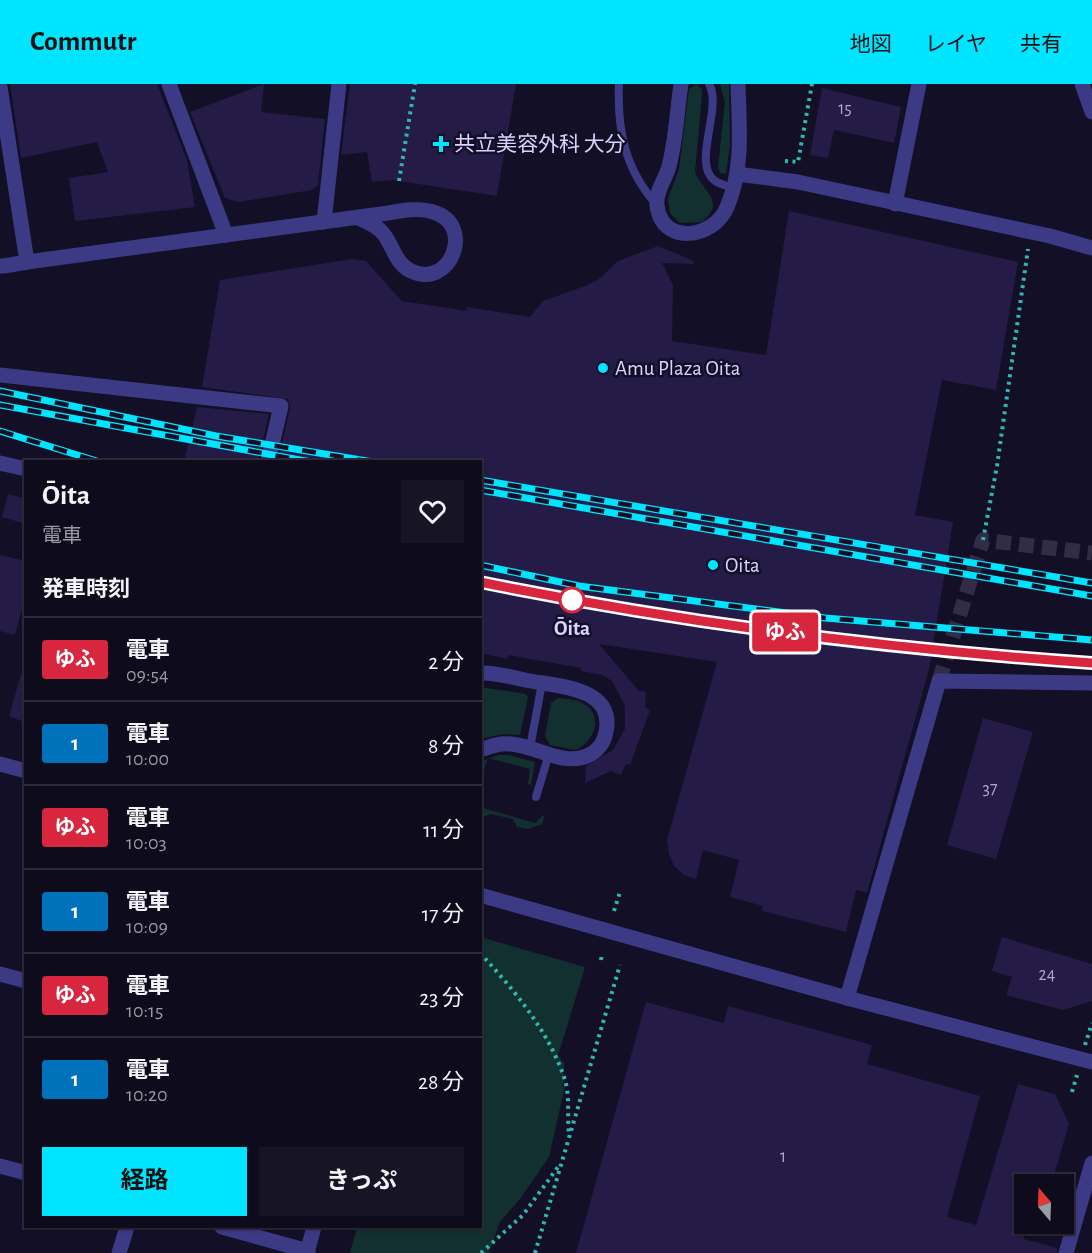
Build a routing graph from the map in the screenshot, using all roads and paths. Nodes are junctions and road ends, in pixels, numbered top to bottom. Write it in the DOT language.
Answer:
graph roads {
  1 [pos="169,84"];
  2 [pos="339,84"];
  3 [pos="415,84"];
  4 [pos="619,84"];
  5 [pos="681,84"];
  6 [pos="709,84"];
  7 [pos="738,84"];
  8 [pos="812,84"];
  9 [pos="919,84"];
  10 [pos="1082,84"];
  11 [pos="0,87"];
  12 [pos="1092,112"];
  13 [pos="782,168"];
  14 [pos="399,181"];
  15 [pos="735,181"];
  16 [pos="657,204"];
  17 [pos="896,204"];
  18 [pos="357,217"];
  19 [pos="324,222"];
  20 [pos="226,235"];
  21 [pos="1092,248"];
  22 [pos="1028,249"];
  23 [pos="27,262"];
  24 [pos="0,266"];
  25 [pos="0,375"];
  26 [pos="268,460"];
  27 [pos="0,463"];
  28 [pos="24,469"];
  29 [pos="983,540"];
  30 [pos="482,673"];
  31 [pos="542,683"];
  32 [pos="1092,683"];
  33 [pos="530,748"];
  34 [pos="482,749"];
  35 [pos="549,754"];
  36 [pos="0,764"];
  37 [pos="24,770"];
  38 [pos="536,798"];
  39 [pos="620,892"];
  40 [pos="482,896"];
  41 [pos="614,911"];
  42 [pos="602,954"];
  43 [pos="482,955"];
  44 [pos="601,960"];
  45 [pos="620,965"];
  46 [pos="0,974"];
  47 [pos="24,980"];
  48 [pos="847,998"];
  49 [pos="1092,1062"];
  50 [pos="570,1136"];
  51 [pos="563,1160"];
  52 [pos="1092,1163"];
  53 [pos="0,1166"];
  54 [pos="24,1172"];
  55 [pos="127,1228"];
  56 [pos="225,1228"];
  57 [pos="314,1228"];
  58 [pos="308,1252"];
  59 [pos="119,1253"];
  60 [pos="481,1253"];
  61 [pos="535,1253"];
  62 [pos="1066,1253"];
  1 -- 20 [label="street"];
  2 -- 19 [label="street"];
  3 -- 14 [label="path"];
  4 -- 16 [label="lane"];
  5 -- 16 [label="street"];
  6 -- 15 [label="lane"];
  7 -- 15 [label="street"];
  8 -- 13 [label="path"];
  9 -- 17 [label="street"];
  10 -- 12 [label="street"];
  11 -- 23 [label="street"];
  15 -- 16 [label="street"];
  15 -- 17 [label="street"];
  17 -- 21 [label="street"];
  18 -- 18 [label="street"];
  18 -- 19 [label="street"];
  19 -- 20 [label="street"];
  20 -- 23 [label="street"];
  22 -- 29 [label="path"];
  23 -- 24 [label="street"];
  25 -- 26 [label="street"];
  27 -- 28 [label="street"];
  30 -- 31 [label="street"];
  31 -- 33 [label="lane"];
  31 -- 35 [label="street"];
  32 -- 48 [label="street"];
  33 -- 34 [label="street"];
  33 -- 35 [label="street"];
  35 -- 38 [label="lane"];
  36 -- 37 [label="street"];
  39 -- 41 [label="path"];
  40 -- 48 [label="street"];
  42 -- 44 [label="path"];
  43 -- 50 [label="path"];
  45 -- 50 [label="path"];
  46 -- 47 [label="street"];
  48 -- 49 [label="street"];
  50 -- 51 [label="path"];
  51 -- 60 [label="path"];
  51 -- 61 [label="path"];
  52 -- 62 [label="street"];
  53 -- 54 [label="street"];
  55 -- 59 [label="street"];
  56 -- 58 [label="street"];
  57 -- 58 [label="street"];
}
